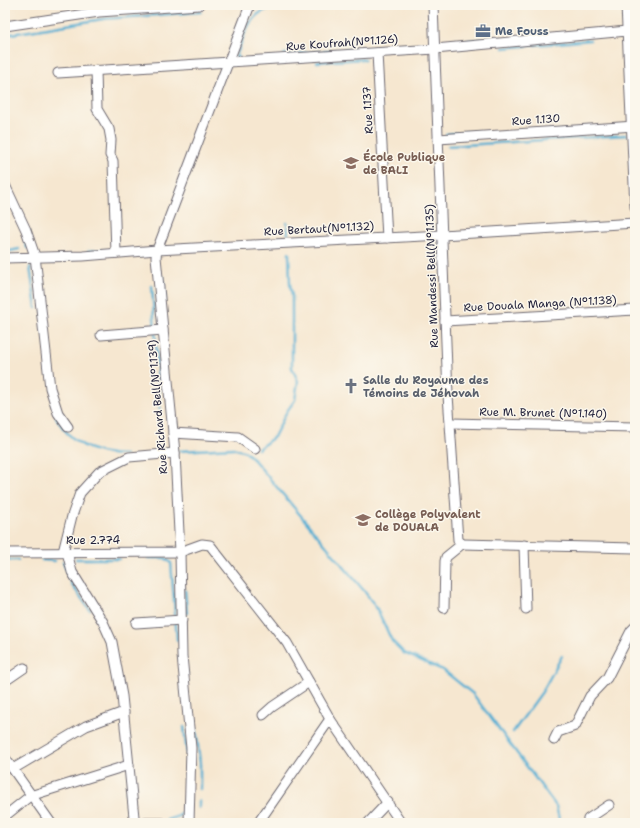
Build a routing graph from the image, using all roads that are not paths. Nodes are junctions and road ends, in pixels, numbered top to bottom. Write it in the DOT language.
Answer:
graph roads {
  1 [pos="199,5"];
  2 [pos="250,5"];
  3 [pos="433,5"];
  4 [pos="626,5"];
  5 [pos="5,26"];
  6 [pos="627,31"];
  7 [pos="435,49"];
  8 [pos="377,53"];
  9 [pos="229,63"];
  10 [pos="96,70"];
  11 [pos="58,73"];
  12 [pos="633,126"];
  13 [pos="438,139"];
  14 [pos="5,185"];
  15 [pos="635,206"];
  16 [pos="635,223"];
  17 [pos="442,235"];
  18 [pos="387,238"];
  19 [pos="157,250"];
  20 [pos="116,253"];
  21 [pos="35,256"];
  22 [pos="5,258"];
  23 [pos="635,310"];
  24 [pos="446,321"];
  25 [pos="163,330"];
  26 [pos="101,335"];
  27 [pos="451,423"];
  28 [pos="68,427"];
  29 [pos="635,428"];
  30 [pos="173,433"];
  31 [pos="255,449"];
  32 [pos="175,453"];
  33 [pos="462,544"];
  34 [pos="524,545"];
  35 [pos="635,548"];
  36 [pos="65,552"];
  37 [pos="180,552"];
  38 [pos="5,553"];
  39 [pos="444,608"];
  40 [pos="526,609"];
  41 [pos="182,620"];
  42 [pos="136,623"];
  43 [pos="635,627"];
  44 [pos="24,668"];
  45 [pos="5,681"];
  46 [pos="309,682"];
  47 [pos="124,712"];
  48 [pos="263,715"];
  49 [pos="330,718"];
  50 [pos="554,740"];
  51 [pos="5,758"];
  52 [pos="130,765"];
  53 [pos="13,769"];
  54 [pos="30,796"];
  55 [pos="388,802"];
  56 [pos="608,804"];
  57 [pos="5,816"];
  58 [pos="52,823"];
  59 [pos="136,823"];
  60 [pos="145,823"];
  61 [pos="163,823"];
  62 [pos="189,823"];
  63 [pos="258,823"];
  64 [pos="368,823"];
  65 [pos="401,823"];
  66 [pos="587,823"];
  1 -- 5 [label="street"];
  2 -- 9 [label="street, Rue Richard Bell(N°1.139)"];
  3 -- 7 [label="street, Rue Mandessi Bell(N°1.135)"];
  4 -- 6 [label="street"];
  6 -- 7 [label="street, Rue Koufrah(N°1.126)"];
  6 -- 12 [label="street"];
  7 -- 8 [label="street, Rue Koufrah(N°1.126)"];
  7 -- 13 [label="street, Rue Mandessi Bell(N°1.135)"];
  8 -- 9 [label="street, Rue Koufrah(N°1.126)"];
  8 -- 18 [label="street, Rue 1.137"];
  9 -- 10 [label="street, Rue Koufrah(N°1.126)"];
  9 -- 19 [label="street, Rue Richard Bell(N°1.139)"];
  10 -- 11 [label="street, Rue Koufrah(N°1.126)"];
  10 -- 20 [label="street"];
  12 -- 13 [label="street, Rue 1.130"];
  12 -- 15 [label="street"];
  13 -- 17 [label="street, Rue Mandessi Bell(N°1.135)"];
  14 -- 21 [label="street"];
  16 -- 17 [label="street, Rue Bertaut(N°1.132)"];
  17 -- 18 [label="street, Rue Bertaut(N°1.132)"];
  17 -- 24 [label="street, Rue Mandessi Bell(N°1.135)"];
  18 -- 19 [label="street, Rue Bertaut(N°1.132)"];
  19 -- 20 [label="street, Rue Bertaut(N°1.132)"];
  19 -- 25 [label="street, Rue Richard Bell(N°1.139)"];
  20 -- 21 [label="street, Rue Bertaut(N°1.132)"];
  21 -- 22 [label="street, Rue Bertaut(N°1.132)"];
  21 -- 28 [label="street"];
  23 -- 24 [label="street, Rue Douala Manga (N°1.138)"];
  24 -- 27 [label="street, Rue Mandessi Bell(N°1.135)"];
  25 -- 26 [label="street"];
  25 -- 30 [label="street, Rue Richard Bell(N°1.139)"];
  27 -- 29 [label="street, Rue M. Brunet (N°1.140)"];
  27 -- 33 [label="street, Rue Mandessi Bell(N°1.135)"];
  30 -- 31 [label="street"];
  30 -- 32 [label="street, Rue Richard Bell(N°1.139)"];
  32 -- 36 [label="street"];
  32 -- 37 [label="street, Rue Richard Bell(N°1.139)"];
  33 -- 34 [label="street"];
  33 -- 39 [label="street"];
  34 -- 35 [label="street"];
  34 -- 40 [label="street"];
  36 -- 37 [label="street, Rue 2.774"];
  36 -- 38 [label="street, Rue 2.774"];
  36 -- 47 [label="street"];
  37 -- 41 [label="street, Rue Richard Bell(N°1.139)"];
  37 -- 46 [label="street, Rue 2.774"];
  41 -- 42 [label="street"];
  41 -- 62 [label="street, Rue Richard Bell(N°1.139)"];
  43 -- 50 [label="street"];
  44 -- 45 [label="street"];
  46 -- 48 [label="street"];
  46 -- 49 [label="street, Rue 2.774"];
  47 -- 52 [label="street"];
  47 -- 53 [label="street"];
  49 -- 55 [label="street, Rue 2.774"];
  49 -- 63 [label="street"];
  51 -- 53 [label="street"];
  52 -- 54 [label="street"];
  52 -- 59 [label="street"];
  53 -- 54 [label="street"];
  54 -- 57 [label="street"];
  54 -- 58 [label="street"];
  55 -- 64 [label="street"];
  55 -- 65 [label="street, Rue 2.774"];
  56 -- 66 [label="street"];
  60 -- 61 [label="street"];
}
